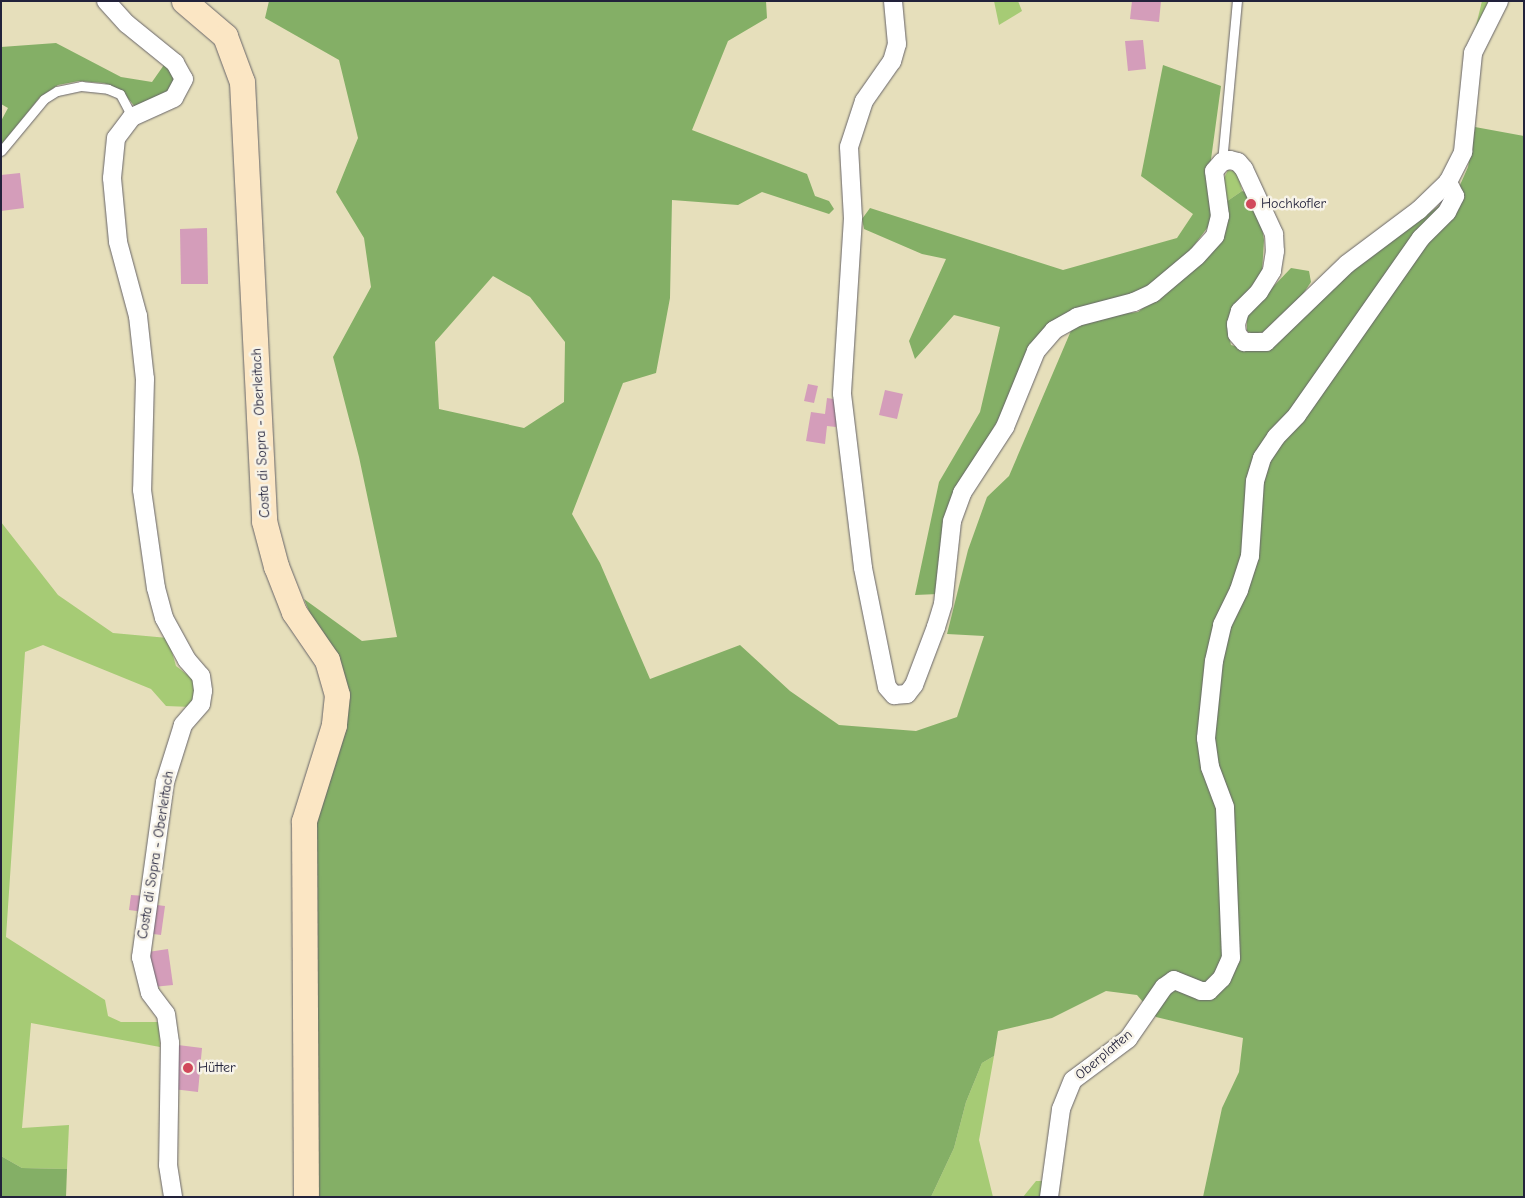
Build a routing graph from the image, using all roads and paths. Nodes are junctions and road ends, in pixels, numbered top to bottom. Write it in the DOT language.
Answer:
graph roads {
  1 [pos="106,1"];
  2 [pos="184,1"];
  3 [pos="892,1"];
  4 [pos="1237,1"];
  5 [pos="1499,1"];
  6 [pos="132,117"];
  7 [pos="1,151"];
  8 [pos="1222,162"];
  9 [pos="1448,182"];
  10 [pos="173,1197"];
  11 [pos="306,1197"];
  12 [pos="1049,1197"];
  1 -- 6 [label="street, Costa di Sopra - Oberleitach"];
  2 -- 11 [label="main road, Costa di Sopra - Oberleitach"];
  3 -- 8 [label="street"];
  4 -- 8 [label="lane"];
  5 -- 9 [label="street"];
  6 -- 7 [label="lane"];
  6 -- 10 [label="street, Costa di Sopra - Oberleitach"];
  8 -- 9 [label="street"];
  9 -- 12 [label="street, Oberplatten"];
}
